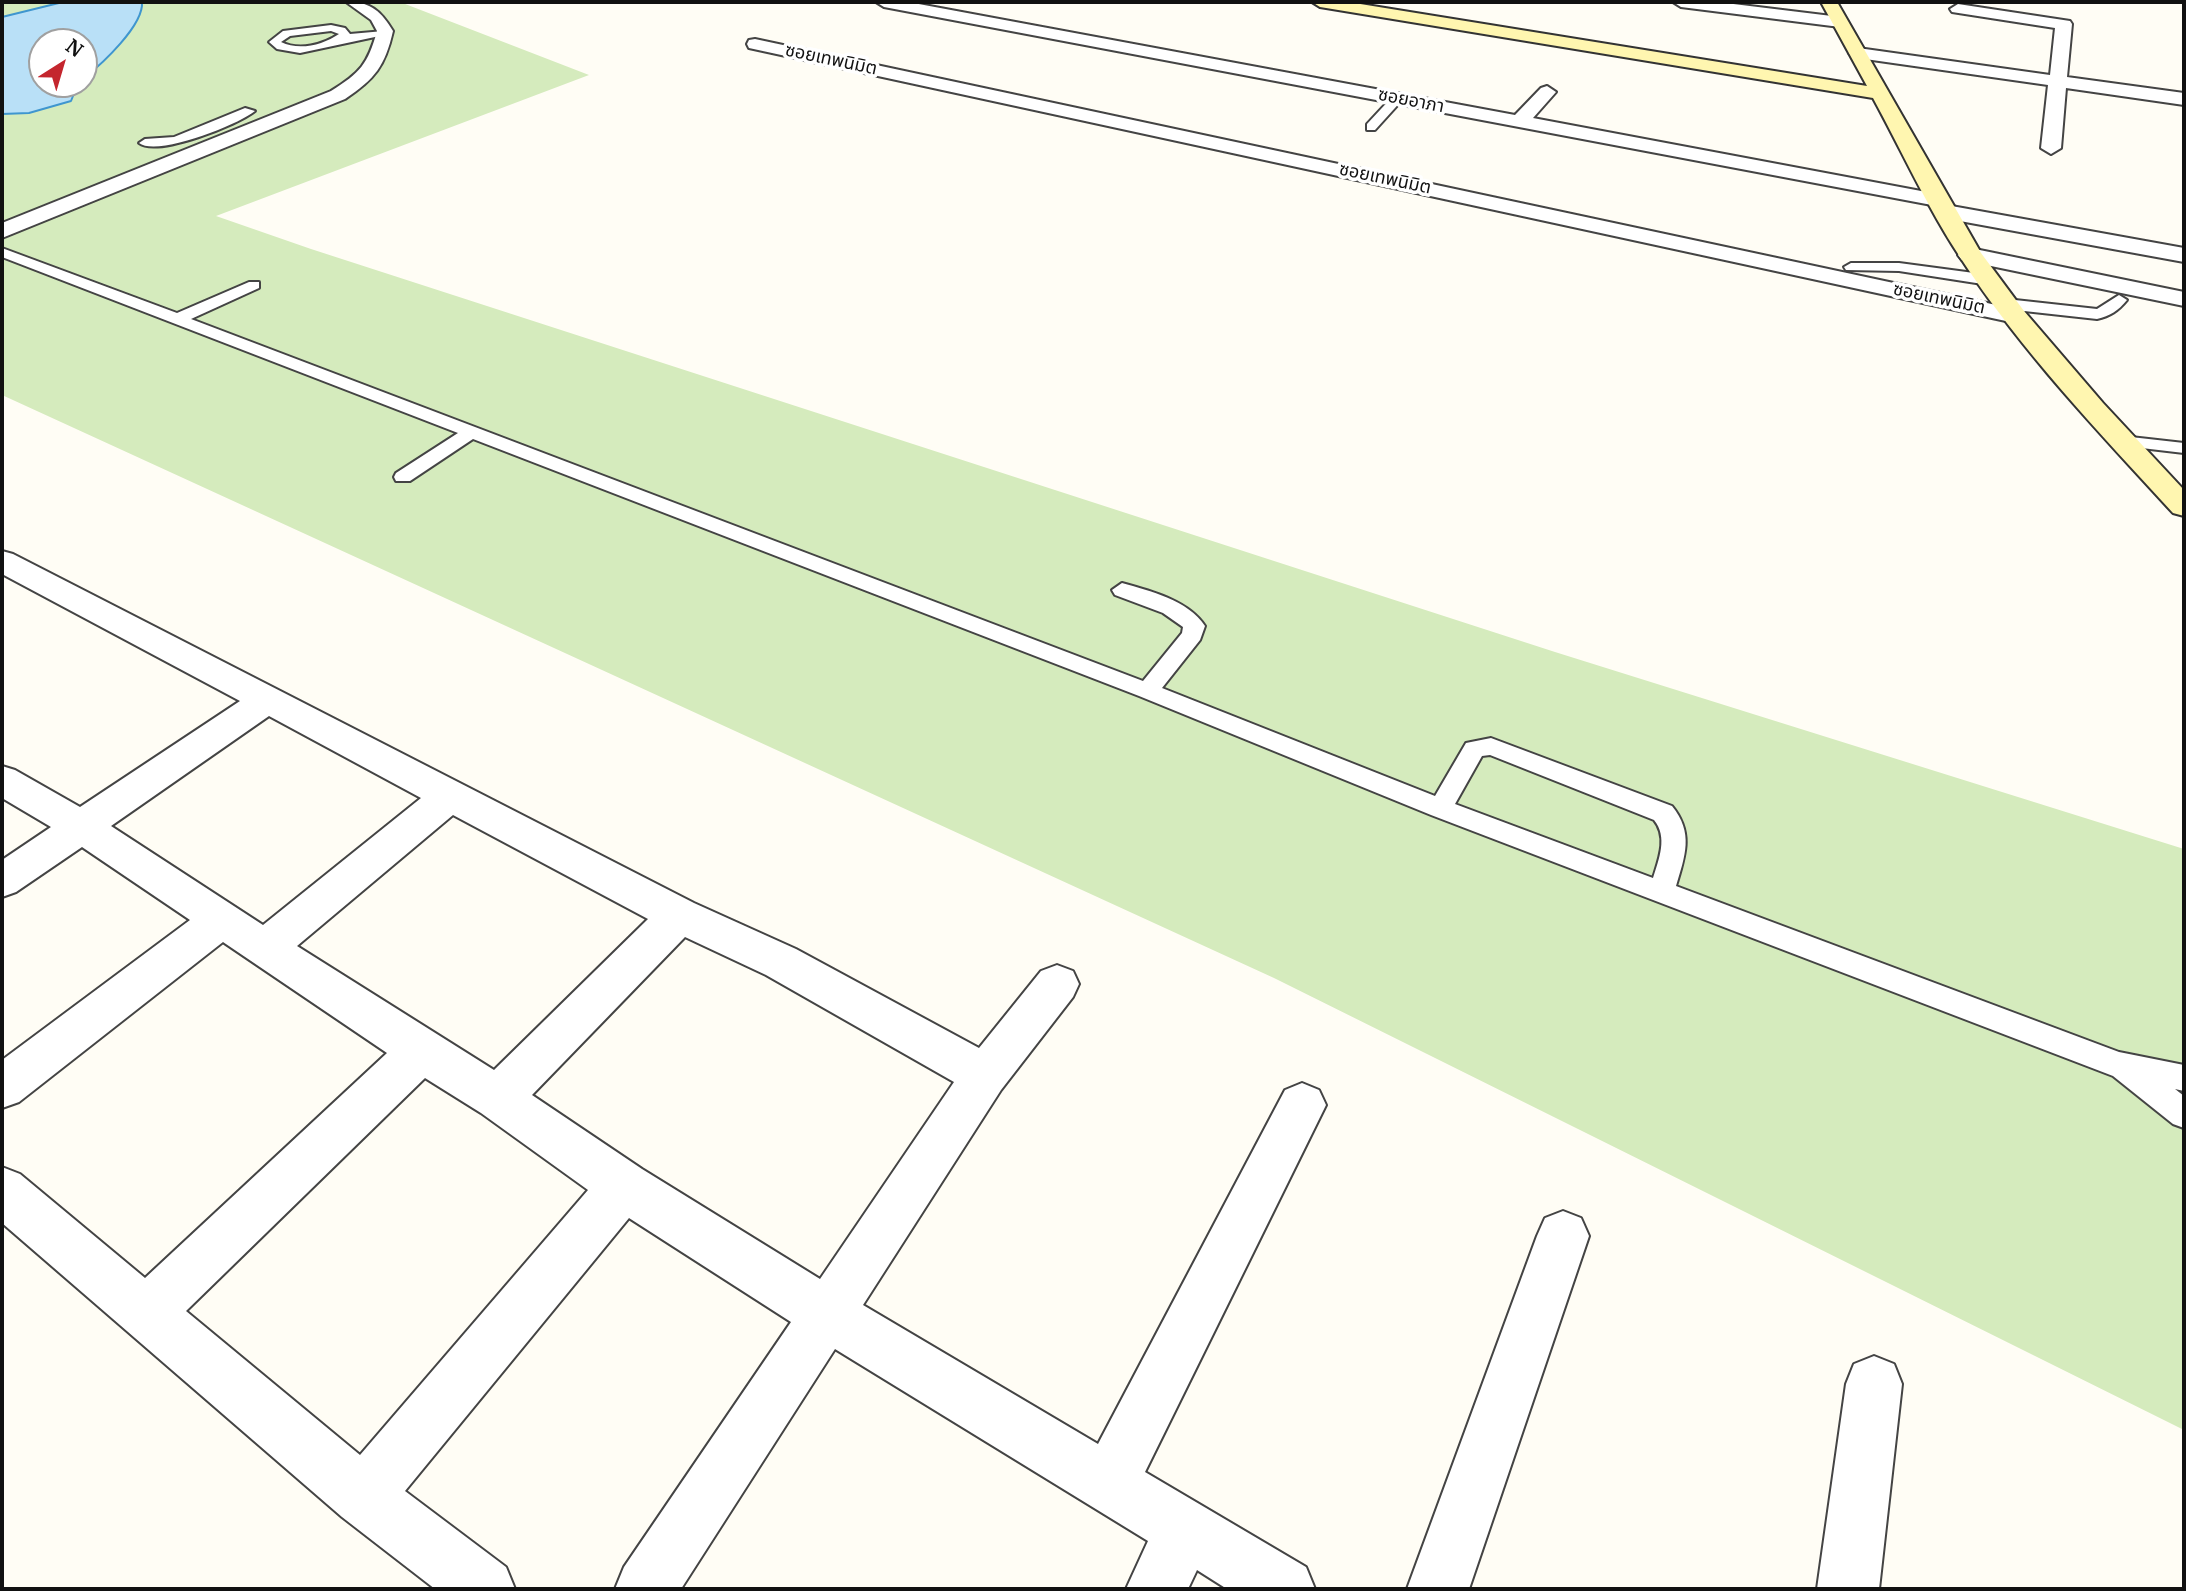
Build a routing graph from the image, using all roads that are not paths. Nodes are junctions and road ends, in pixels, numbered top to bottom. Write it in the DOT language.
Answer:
graph roads {
  1 [pos="355,2"];
  2 [pos="884,2"];
  3 [pos="1320,2"];
  4 [pos="1681,2"];
  5 [pos="1829,2"];
  6 [pos="1958,9"];
  7 [pos="1842,26"];
  8 [pos="382,29"];
  9 [pos="342,34"];
  10 [pos="755,44"];
  11 [pos="1855,50"];
  12 [pos="2059,80"];
  13 [pos="1547,92"];
  14 [pos="1880,94"];
  15 [pos="1398,98"];
  16 [pos="2184,99"];
  17 [pos="222,106"];
  18 [pos="249,111"];
  19 [pos="285,118"];
  20 [pos="1520,121"];
  21 [pos="1371,127"];
  22 [pos="145,143"];
  23 [pos="2051,148"];
  24 [pos="1942,206"];
  25 [pos="2,231"];
  26 [pos="2,236"];
  27 [pos="2,251"];
  28 [pos="1970,255"];
  29 [pos="2184,256"];
  30 [pos="1851,267"];
  31 [pos="1989,281"];
  32 [pos="254,285"];
  33 [pos="2184,299"];
  34 [pos="2119,300"];
  35 [pos="2010,310"];
  36 [pos="175,320"];
  37 [pos="471,433"];
  38 [pos="2122,441"];
  39 [pos="2184,448"];
  40 [pos="403,477"];
  41 [pos="2183,505"];
  42 [pos="2,561"];
  43 [pos="1122,590"];
  44 [pos="1147,691"];
  45 [pos="268,699"];
  46 [pos="2,780"];
  47 [pos="452,794"];
  48 [pos="1440,808"];
  49 [pos="82,827"];
  50 [pos="2,881"];
  51 [pos="1661,892"];
  52 [pos="679,915"];
  53 [pos="222,919"];
  54 [pos="265,948"];
  55 [pos="1057,984"];
  56 [pos="421,1051"];
  57 [pos="2119,1065"];
  58 [pos="985,1075"];
  59 [pos="2184,1078"];
  60 [pos="2,1087"];
  61 [pos="498,1098"];
  62 [pos="1302,1105"];
  63 [pos="2184,1114"];
  64 [pos="624,1186"];
  65 [pos="2,1191"];
  66 [pos="1563,1236"];
  67 [pos="145,1313"];
  68 [pos="826,1313"];
  69 [pos="1874,1384"];
  70 [pos="1109,1484"];
  71 [pos="363,1496"];
  72 [pos="1184,1531"];
  73 [pos="484,1589"];
  74 [pos="646,1589"];
  75 [pos="1157,1589"];
  76 [pos="1284,1589"];
  77 [pos="1438,1589"];
  78 [pos="1848,1589"];
  1 -- 8 [label="street"];
  2 -- 15 [label="street, ซอยอาภา"];
  3 -- 14 [label="street"];
  4 -- 7 [label="street"];
  5 -- 7 [label="street"];
  6 -- 12 [label="street"];
  7 -- 11 [label="street"];
  8 -- 9 [label="lane"];
  8 -- 19 [label="street"];
  9 -- 9 [label="lane"];
  10 -- 35 [label="street, ซอยเทพนิมิต"];
  11 -- 12 [label="street"];
  11 -- 14 [label="street"];
  12 -- 16 [label="street"];
  12 -- 23 [label="street"];
  13 -- 20 [label="street"];
  14 -- 24 [label="street"];
  15 -- 20 [label="street, ซอยอาภา"];
  15 -- 21 [label="lane"];
  17 -- 18 [label="lane"];
  18 -- 19 [label="lane"];
  18 -- 22 [label="lane"];
  19 -- 25 [label="street"];
  20 -- 24 [label="street, ซอยอาภา"];
  24 -- 28 [label="street"];
  24 -- 29 [label="street, ซอยอาภา"];
  26 -- 27 [label="street"];
  27 -- 36 [label="lane"];
  28 -- 31 [label="street"];
  28 -- 33 [label="street"];
  30 -- 31 [label="lane"];
  31 -- 35 [label="street"];
  32 -- 36 [label="lane"];
  34 -- 35 [label="lane"];
  35 -- 38 [label="street"];
  36 -- 37 [label="lane"];
  37 -- 40 [label="lane"];
  37 -- 44 [label="lane"];
  38 -- 39 [label="lane"];
  38 -- 41 [label="street"];
  42 -- 45 [label="street"];
  43 -- 44 [label="lane"];
  44 -- 48 [label="lane"];
  45 -- 47 [label="street"];
  45 -- 49 [label="street"];
  46 -- 49 [label="street"];
  47 -- 52 [label="street"];
  47 -- 54 [label="street"];
  48 -- 51 [label="lane"];
  48 -- 51 [label="lane"];
  49 -- 50 [label="street"];
  49 -- 53 [label="street"];
  51 -- 57 [label="lane"];
  52 -- 58 [label="street"];
  52 -- 61 [label="street"];
  53 -- 54 [label="street"];
  53 -- 60 [label="street"];
  54 -- 56 [label="street"];
  55 -- 58 [label="street"];
  56 -- 61 [label="street"];
  56 -- 67 [label="street"];
  57 -- 59 [label="lane"];
  57 -- 63 [label="lane"];
  58 -- 68 [label="street"];
  61 -- 64 [label="street"];
  62 -- 70 [label="street"];
  64 -- 68 [label="street"];
  64 -- 71 [label="street"];
  65 -- 67 [label="street"];
  66 -- 77 [label="street"];
  67 -- 71 [label="street"];
  68 -- 70 [label="street"];
  68 -- 74 [label="street"];
  69 -- 78 [label="street"];
  70 -- 72 [label="street"];
  71 -- 73 [label="street"];
  72 -- 75 [label="street"];
  72 -- 76 [label="street"];
}
